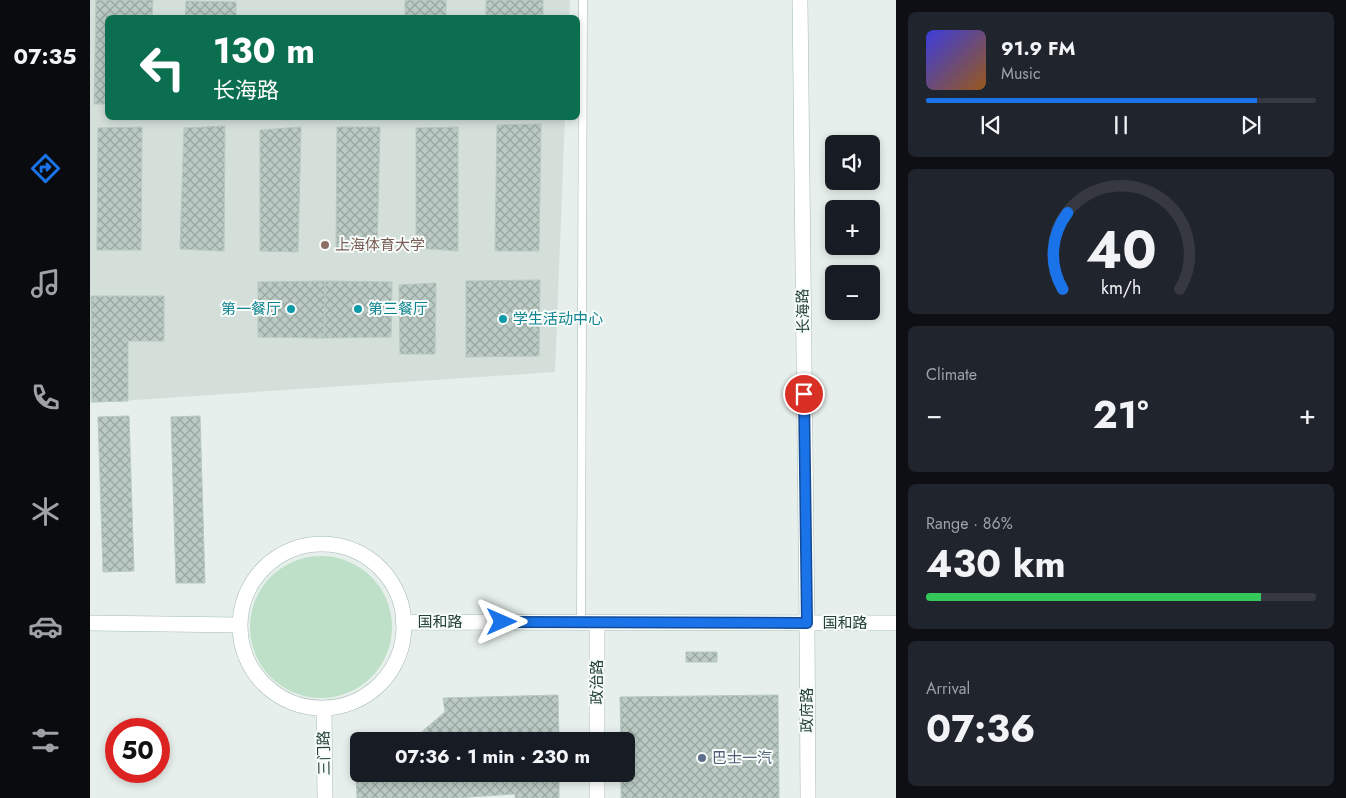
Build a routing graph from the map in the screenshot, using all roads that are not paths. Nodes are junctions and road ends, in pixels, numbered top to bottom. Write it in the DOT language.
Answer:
graph roads {
  1 [pos="583,0"];
  2 [pos="800,0"];
  3 [pos="403,622"];
  4 [pos="581,623"];
  5 [pos="597,623"];
  6 [pos="807,623"];
  7 [pos="896,623"];
  8 [pos="90,624"];
  9 [pos="239,625"];
  10 [pos="324,708"];
  11 [pos="597,732"];
  12 [pos="597,782"];
  13 [pos="325,798"];
  14 [pos="597,798"];
  15 [pos="808,798"];
  1 -- 4 [label="lane"];
  2 -- 6 [label="main road, 长海路"];
  3 -- 4 [label="main road, 国和路"];
  3 -- 9 [label="main road, 国和路"];
  3 -- 10 [label="main road, 国和路"];
  4 -- 5 [label="main road, 国和路"];
  5 -- 6 [label="main road, 国和路"];
  5 -- 11 [label="main road, 政治路"];
  6 -- 7 [label="main road, 国和路"];
  6 -- 15 [label="main road, 政府路"];
  8 -- 9 [label="main road"];
  9 -- 10 [label="main road, 国和路"];
  10 -- 13 [label="main road, 三门路"];
  12 -- 14 [label="main road"];
}
